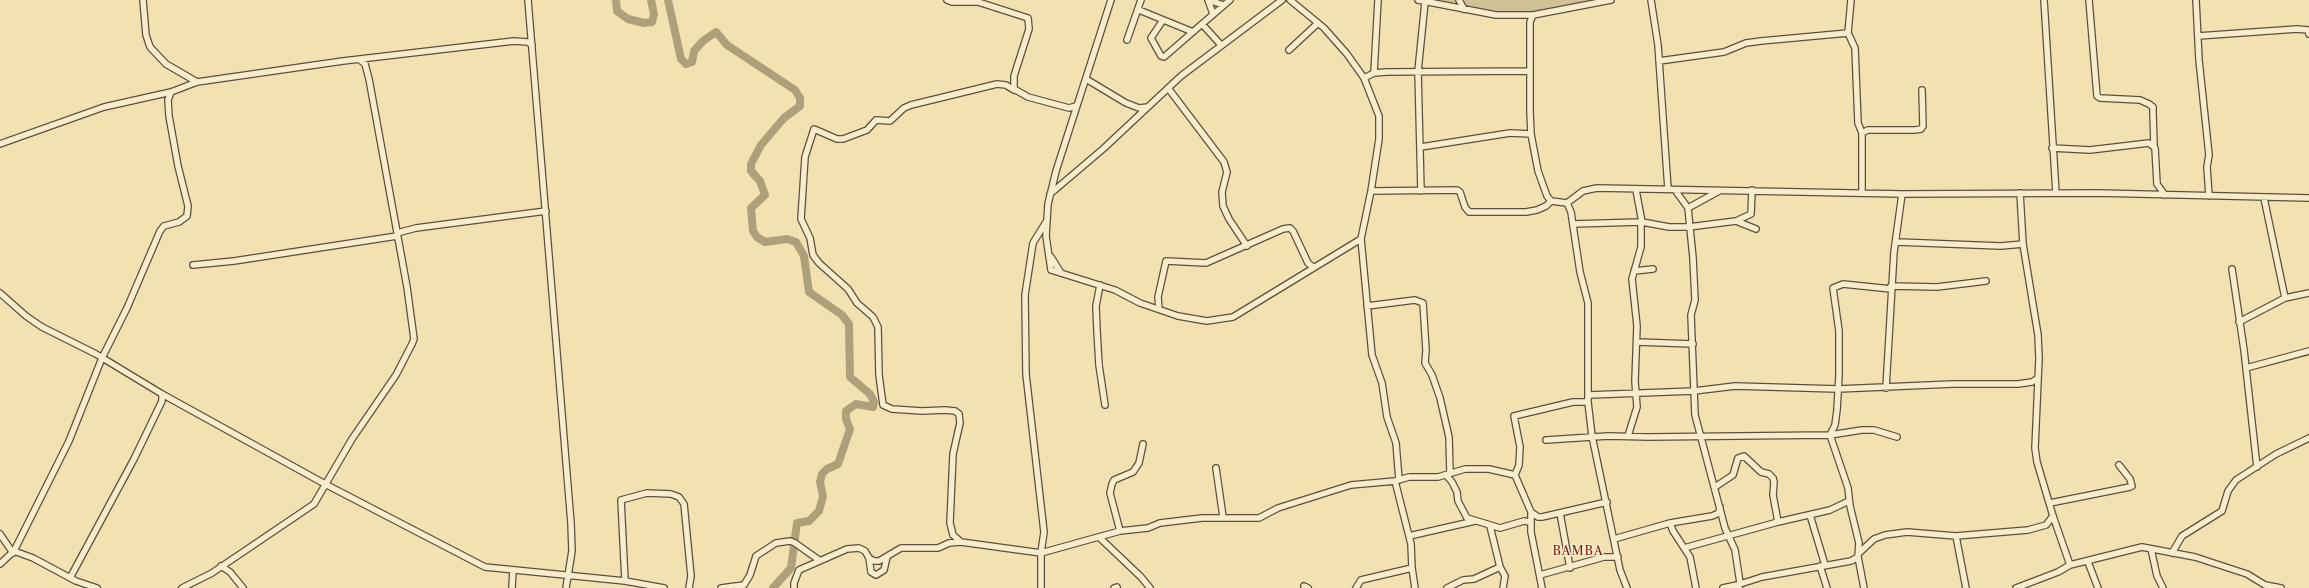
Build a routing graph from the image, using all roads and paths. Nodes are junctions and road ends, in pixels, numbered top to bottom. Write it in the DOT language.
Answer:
graph roads {
  1 [pos="143,0"];
  2 [pos="528,0"];
  3 [pos="947,0"];
  4 [pos="1111,0"];
  5 [pos="1141,0"];
  6 [pos="1208,0"];
  7 [pos="1230,0"];
  8 [pos="1282,0"];
  9 [pos="1290,0"];
  10 [pos="1378,0"];
  11 [pos="1418,0"];
  12 [pos="1459,0"];
  13 [pos="1611,0"];
  14 [pos="1651,0"];
  15 [pos="1851,0"];
  16 [pos="2044,0"];
  17 [pos="2089,0"];
  18 [pos="2196,0"];
  19 [pos="1425,2"];
  20 [pos="1223,5"];
  21 [pos="1464,9"];
  22 [pos="1139,10"];
  23 [pos="1213,14"];
  24 [pos="1533,15"];
  25 [pos="1164,20"];
  26 [pos="1318,23"];
  27 [pos="1202,24"];
  28 [pos="1193,32"];
  29 [pos="1848,33"];
  30 [pos="2309,34"];
  31 [pos="2198,36"];
  32 [pos="1127,40"];
  33 [pos="532,45"];
  34 [pos="1221,45"];
  35 [pos="1289,50"];
  36 [pos="360,60"];
  37 [pos="1659,61"];
  38 [pos="1418,71"];
  39 [pos="1530,71"];
  40 [pos="1374,73"];
  41 [pos="1364,78"];
  42 [pos="1086,79"];
  43 [pos="198,82"];
  44 [pos="1168,88"];
  45 [pos="1014,90"];
  46 [pos="1922,90"];
  47 [pos="170,92"];
  48 [pos="1076,106"];
  49 [pos="1148,107"];
  50 [pos="1069,108"];
  51 [pos="1074,115"];
  52 [pos="1862,133"];
  53 [pos="1531,134"];
  54 [pos="0,144"];
  55 [pos="2154,145"];
  56 [pos="1421,147"];
  57 [pos="2052,148"];
  58 [pos="2158,187"];
  59 [pos="1668,189"];
  60 [pos="1636,190"];
  61 [pos="1675,190"];
  62 [pos="1721,190"];
  63 [pos="1752,190"];
  64 [pos="1421,191"];
  65 [pos="1371,192"];
  66 [pos="1862,192"];
  67 [pos="2056,193"];
  68 [pos="1050,194"];
  69 [pos="1902,194"];
  70 [pos="2020,194"];
  71 [pos="2153,195"];
  72 [pos="2165,195"];
  73 [pos="2209,196"];
  74 [pos="2264,198"];
  75 [pos="2309,198"];
  76 [pos="1551,201"];
  77 [pos="1567,203"];
  78 [pos="1688,208"];
  79 [pos="546,211"];
  80 [pos="1736,221"];
  81 [pos="1046,222"];
  82 [pos="1641,222"];
  83 [pos="1573,224"];
  84 [pos="1689,227"];
  85 [pos="1756,229"];
  86 [pos="397,235"];
  87 [pos="1361,238"];
  88 [pos="1897,242"];
  89 [pos="2023,244"];
  90 [pos="1247,246"];
  91 [pos="193,265"];
  92 [pos="1314,267"];
  93 [pos="1653,269"];
  94 [pos="2232,270"];
  95 [pos="1634,271"];
  96 [pos="1986,281"];
  97 [pos="1100,285"];
  98 [pos="1891,288"];
  99 [pos="0,293"];
  100 [pos="2309,293"];
  101 [pos="2285,298"];
  102 [pos="1366,306"];
  103 [pos="1159,309"];
  104 [pos="2239,322"];
  105 [pos="1637,342"];
  106 [pos="1693,344"];
  107 [pos="2309,351"];
  108 [pos="102,358"];
  109 [pos="2246,368"];
  110 [pos="2036,381"];
  111 [pos="1886,388"];
  112 [pos="1838,389"];
  113 [pos="1694,391"];
  114 [pos="1635,392"];
  115 [pos="162,394"];
  116 [pos="1588,395"];
  117 [pos="1588,402"];
  118 [pos="1105,405"];
  119 [pos="1700,435"];
  120 [pos="1830,435"];
  121 [pos="1592,436"];
  122 [pos="1628,436"];
  123 [pos="1897,437"];
  124 [pos="2309,438"];
  125 [pos="1546,440"];
  126 [pos="1143,444"];
  127 [pos="2119,465"];
  128 [pos="2257,467"];
  129 [pos="1216,468"];
  130 [pos="1448,474"];
  131 [pos="1515,475"];
  132 [pos="1397,481"];
  133 [pos="325,484"];
  134 [pos="1715,487"];
  135 [pos="1849,501"];
  136 [pos="1607,502"];
  137 [pos="2050,503"];
  138 [pos="1720,506"];
  139 [pos="1531,512"];
  140 [pos="1560,513"];
  141 [pos="1810,515"];
  142 [pos="2053,516"];
  143 [pos="1223,517"];
  144 [pos="1475,520"];
  145 [pos="1530,522"];
  146 [pos="1778,522"];
  147 [pos="1670,523"];
  148 [pos="1490,526"];
  149 [pos="1120,531"];
  150 [pos="0,534"];
  151 [pos="1729,535"];
  152 [pos="1409,536"];
  153 [pos="1956,536"];
  154 [pos="1100,538"];
  155 [pos="1614,539"];
  156 [pos="961,542"];
  157 [pos="1684,548"];
  158 [pos="2151,549"];
  159 [pos="13,552"];
  160 [pos="1041,553"];
  161 [pos="2172,553"];
  162 [pos="1859,555"];
  163 [pos="887,557"];
  164 [pos="1618,557"];
  165 [pos="869,558"];
  166 [pos="820,560"];
  167 [pos="2088,562"];
  168 [pos="0,564"];
  169 [pos="1822,565"];
  170 [pos="2070,565"];
  171 [pos="221,566"];
  172 [pos="1500,567"];
  173 [pos="1412,568"];
  174 [pos="1570,568"];
  175 [pos="513,570"];
  176 [pos="569,575"];
  177 [pos="1540,575"];
  178 [pos="70,578"];
  179 [pos="625,581"];
  180 [pos="1739,585"];
  181 [pos="97,588"];
  182 [pos="182,588"];
  183 [pos="242,588"];
  184 [pos="512,588"];
  185 [pos="566,588"];
  186 [pos="664,588"];
  187 [pos="689,588"];
  188 [pos="721,588"];
  189 [pos="794,588"];
  190 [pos="1041,588"];
  191 [pos="1150,588"];
  192 [pos="1356,588"];
  193 [pos="1415,588"];
  194 [pos="1447,588"];
  195 [pos="1503,588"];
  196 [pos="1542,588"];
  197 [pos="1627,588"];
  198 [pos="1696,588"];
  199 [pos="1723,588"];
  200 [pos="1828,588"];
  201 [pos="1864,588"];
  202 [pos="1966,588"];
  203 [pos="2016,588"];
  204 [pos="2098,588"];
  205 [pos="2163,588"];
  206 [pos="2281,588"];
  1 -- 43 [label="street"];
  2 -- 33 [label="street"];
  3 -- 45 [label="street"];
  4 -- 42 [label="street"];
  5 -- 22 [label="street"];
  6 -- 20 [label="street"];
  6 -- 23 [label="street"];
  7 -- 20 [label="street"];
  8 -- 34 [label="street"];
  9 -- 26 [label="street"];
  10 -- 40 [label="street"];
  11 -- 19 [label="street"];
  12 -- 21 [label="street"];
  13 -- 24 [label="street"];
  14 -- 37 [label="street"];
  15 -- 29 [label="street"];
  16 -- 57 [label="street"];
  17 -- 55 [label="street"];
  18 -- 31 [label="street"];
  19 -- 21 [label="street"];
  19 -- 38 [label="street"];
  20 -- 23 [label="street"];
  21 -- 24 [label="street"];
  22 -- 25 [label="street"];
  22 -- 32 [label="street"];
  23 -- 27 [label="street"];
  24 -- 39 [label="street"];
  25 -- 28 [label="street"];
  25 -- 28 [label="street"];
  26 -- 35 [label="street"];
  26 -- 41 [label="street"];
  27 -- 28 [label="street"];
  27 -- 34 [label="street"];
  29 -- 37 [label="street"];
  29 -- 52 [label="street"];
  30 -- 31 [label="street"];
  31 -- 73 [label="street"];
  33 -- 36 [label="street"];
  33 -- 79 [label="street"];
  34 -- 44 [label="street"];
  36 -- 43 [label="street"];
  36 -- 86 [label="street"];
  37 -- 59 [label="street"];
  38 -- 39 [label="street"];
  38 -- 40 [label="street"];
  38 -- 56 [label="street"];
  39 -- 53 [label="street"];
  40 -- 41 [label="street"];
  41 -- 65 [label="street"];
  42 -- 48 [label="street"];
  42 -- 49 [label="street"];
  43 -- 47 [label="street"];
  44 -- 49 [label="street"];
  44 -- 90 [label="street"];
  45 -- 50 [label="street"];
  45 -- 156 [label="street"];
  46 -- 52 [label="street"];
  47 -- 54 [label="street"];
  47 -- 108 [label="street"];
  48 -- 50 [label="street"];
  48 -- 51 [label="street"];
  49 -- 68 [label="street"];
  50 -- 51 [label="street"];
  51 -- 68 [label="street"];
  52 -- 66 [label="street"];
  53 -- 56 [label="street"];
  53 -- 76 [label="street"];
  55 -- 57 [label="street"];
  55 -- 58 [label="street"];
  56 -- 64 [label="street"];
  57 -- 67 [label="street"];
  58 -- 71 [label="street"];
  58 -- 72 [label="street"];
  59 -- 60 [label="street"];
  59 -- 61 [label="street"];
  60 -- 77 [label="street"];
  60 -- 82 [label="street"];
  61 -- 62 [label="street"];
  61 -- 78 [label="street"];
  62 -- 63 [label="street"];
  62 -- 78 [label="street"];
  63 -- 66 [label="street"];
  63 -- 80 [label="street"];
  64 -- 65 [label="street"];
  64 -- 76 [label="street"];
  65 -- 87 [label="street"];
  66 -- 69 [label="street"];
  67 -- 70 [label="street"];
  67 -- 71 [label="street"];
  68 -- 81 [label="street"];
  69 -- 70 [label="street"];
  69 -- 88 [label="street"];
  70 -- 89 [label="street"];
  71 -- 72 [label="street"];
  72 -- 73 [label="street"];
  73 -- 74 [label="street"];
  74 -- 75 [label="street"];
  74 -- 101 [label="street"];
  76 -- 77 [label="street"];
  77 -- 83 [label="street"];
  78 -- 84 [label="street"];
  79 -- 86 [label="street"];
  79 -- 176 [label="street"];
  80 -- 84 [label="street"];
  80 -- 85 [label="street"];
  81 -- 97 [label="street"];
  81 -- 160 [label="street"];
  82 -- 83 [label="street"];
  82 -- 84 [label="street"];
  82 -- 95 [label="street"];
  83 -- 116 [label="street"];
  84 -- 106 [label="street"];
  86 -- 91 [label="street"];
  86 -- 133 [label="street"];
  87 -- 92 [label="street"];
  87 -- 102 [label="street"];
  88 -- 89 [label="street"];
  88 -- 98 [label="street"];
  89 -- 110 [label="street"];
  90 -- 92 [label="street"];
  90 -- 103 [label="street"];
  92 -- 103 [label="street"];
  93 -- 95 [label="street"];
  94 -- 104 [label="street"];
  95 -- 105 [label="street"];
  96 -- 98 [label="street"];
  97 -- 103 [label="street"];
  97 -- 118 [label="street"];
  98 -- 111 [label="street"];
  98 -- 112 [label="street"];
  99 -- 108 [label="street"];
  100 -- 101 [label="street"];
  101 -- 104 [label="street"];
  102 -- 130 [label="street"];
  102 -- 132 [label="street"];
  104 -- 109 [label="street"];
  105 -- 106 [label="street"];
  105 -- 114 [label="street"];
  106 -- 113 [label="street"];
  107 -- 109 [label="street"];
  108 -- 115 [label="street"];
  108 -- 159 [label="street"];
  109 -- 128 [label="street"];
  110 -- 111 [label="street"];
  110 -- 137 [label="street"];
  111 -- 112 [label="street"];
  112 -- 113 [label="street"];
  112 -- 120 [label="street"];
  113 -- 114 [label="street"];
  113 -- 119 [label="street"];
  114 -- 116 [label="street"];
  114 -- 122 [label="street"];
  115 -- 133 [label="street"];
  115 -- 178 [label="street"];
  116 -- 117 [label="street"];
  117 -- 121 [label="street"];
  117 -- 131 [label="street"];
  119 -- 120 [label="street"];
  119 -- 122 [label="street"];
  119 -- 134 [label="street"];
  120 -- 123 [label="street"];
  120 -- 135 [label="street"];
  121 -- 122 [label="street"];
  121 -- 125 [label="street"];
  121 -- 136 [label="street"];
  124 -- 128 [label="street"];
  126 -- 149 [label="street"];
  127 -- 137 [label="street"];
  128 -- 161 [label="street"];
  129 -- 143 [label="street"];
  130 -- 131 [label="street"];
  130 -- 132 [label="street"];
  130 -- 144 [label="street"];
  131 -- 139 [label="street"];
  132 -- 143 [label="street"];
  132 -- 152 [label="street"];
  133 -- 171 [label="street"];
  133 -- 175 [label="street"];
  134 -- 138 [label="street"];
  134 -- 146 [label="street"];
  135 -- 141 [label="street"];
  135 -- 162 [label="street"];
  136 -- 140 [label="street"];
  136 -- 155 [label="street"];
  137 -- 142 [label="street"];
  138 -- 147 [label="street"];
  138 -- 151 [label="street"];
  139 -- 140 [label="street"];
  139 -- 145 [label="street"];
  140 -- 174 [label="street"];
  141 -- 146 [label="street"];
  141 -- 169 [label="street"];
  142 -- 153 [label="street"];
  142 -- 170 [label="street"];
  143 -- 149 [label="street"];
  144 -- 148 [label="street"];
  144 -- 152 [label="street"];
  145 -- 148 [label="street"];
  145 -- 177 [label="street"];
  146 -- 151 [label="street"];
  147 -- 155 [label="street"];
  147 -- 157 [label="street"];
  148 -- 172 [label="street"];
  149 -- 154 [label="street"];
  150 -- 159 [label="street"];
  151 -- 157 [label="street"];
  151 -- 180 [label="street"];
  152 -- 173 [label="street"];
  153 -- 162 [label="street"];
  153 -- 202 [label="street"];
  154 -- 160 [label="street"];
  154 -- 191 [label="street"];
  155 -- 164 [label="street"];
  156 -- 160 [label="street"];
  156 -- 163 [label="street"];
  157 -- 198 [label="street"];
  158 -- 161 [label="street"];
  158 -- 167 [label="street"];
  158 -- 205 [label="street"];
  159 -- 168 [label="street"];
  159 -- 178 [label="street"];
  160 -- 190 [label="street"];
  161 -- 206 [label="street"];
  162 -- 169 [label="street"];
  162 -- 201 [label="street"];
  163 -- 165 [label="street"];
  163 -- 165 [label="street"];
  164 -- 174 [label="street"];
  164 -- 197 [label="street"];
  165 -- 166 [label="street"];
  166 -- 188 [label="street"];
  166 -- 189 [label="street"];
  167 -- 170 [label="street"];
  167 -- 204 [label="street"];
  169 -- 180 [label="street"];
  169 -- 200 [label="street"];
  170 -- 203 [label="street"];
  171 -- 182 [label="street"];
  171 -- 183 [label="street"];
  172 -- 194 [label="street"];
  172 -- 195 [label="street"];
  173 -- 192 [label="street"];
  173 -- 193 [label="street"];
  174 -- 177 [label="street"];
  175 -- 176 [label="street"];
  175 -- 184 [label="street"];
  176 -- 179 [label="street"];
  176 -- 185 [label="street"];
  177 -- 196 [label="street"];
  178 -- 181 [label="street"];
  179 -- 186 [label="street"];
  179 -- 187 [label="street"];
  180 -- 199 [label="street"];
}
